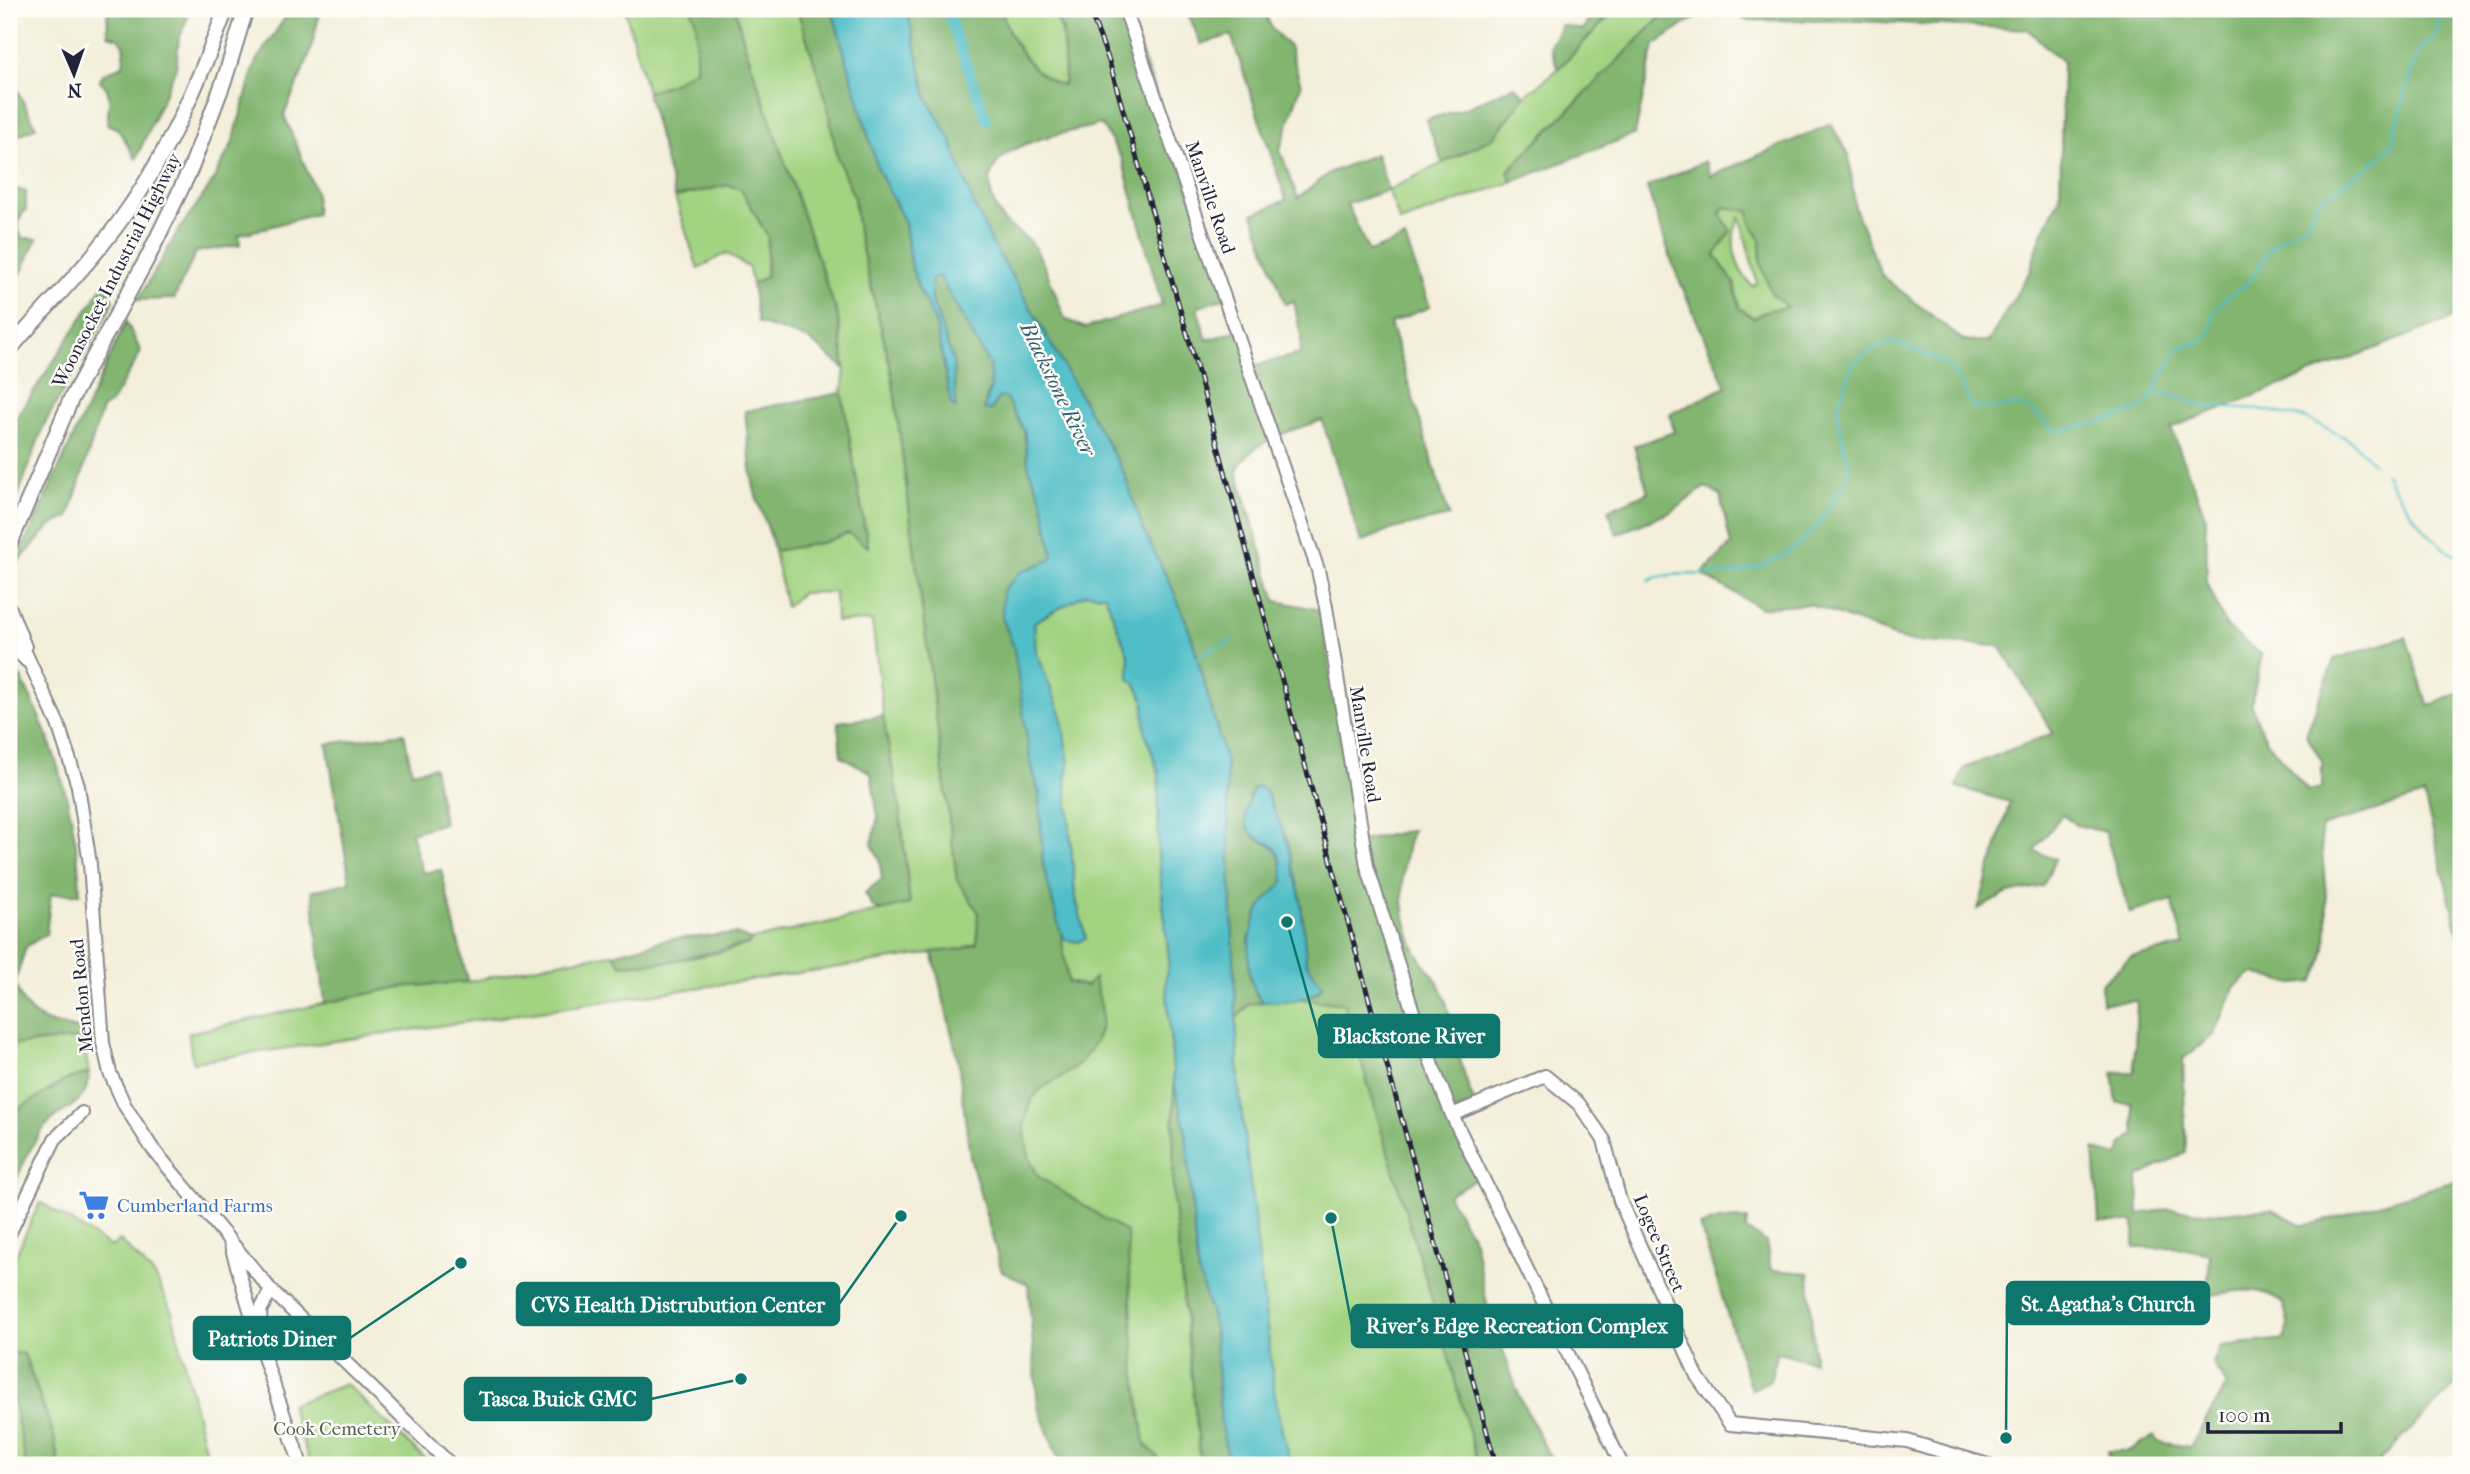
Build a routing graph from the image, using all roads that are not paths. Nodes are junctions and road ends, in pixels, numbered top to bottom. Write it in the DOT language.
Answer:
graph roads {
  1 [pos="226,9"];
  2 [pos="246,9"];
  3 [pos="1125,9"];
  4 [pos="9,350"];
  5 [pos="15,532"];
  6 [pos="9,546"];
  7 [pos="9,557"];
  8 [pos="9,609"];
  9 [pos="9,623"];
  10 [pos="9,643"];
  11 [pos="25,654"];
  12 [pos="82,1113"];
  13 [pos="1452,1115"];
  14 [pos="9,1234"];
  15 [pos="230,1239"];
  16 [pos="269,1288"];
  17 [pos="250,1310"];
  18 [pos="263,1354"];
  19 [pos="301,1465"];
  20 [pos="451,1465"];
  21 [pos="1622,1465"];
  22 [pos="1988,1465"];
  1 -- 4 [label="highway, Woonsocket Industrial Highway"];
  2 -- 5 [label="highway, Woonsocket Industrial Highway"];
  3 -- 13 [label="main road, Manville Road"];
  5 -- 6 [label="highway, Woonsocket Industrial Highway"];
  5 -- 7 [label="highway"];
  8 -- 11 [label="highway"];
  9 -- 11 [label="main road, Mendon Road"];
  10 -- 11 [label="main road, Mendon Road"];
  11 -- 15 [label="main road, Mendon Road"];
  12 -- 14 [label="main road"];
  13 -- 21 [label="main road, Manville Road"];
  13 -- 22 [label="main road, Logee Street"];
  15 -- 16 [label="main road, Mendon Road"];
  15 -- 17 [label="main road"];
  16 -- 17 [label="main road"];
  16 -- 18 [label="main road"];
  16 -- 20 [label="main road, Mendon Road"];
  17 -- 18 [label="main road"];
  18 -- 19 [label="main road"];
}
